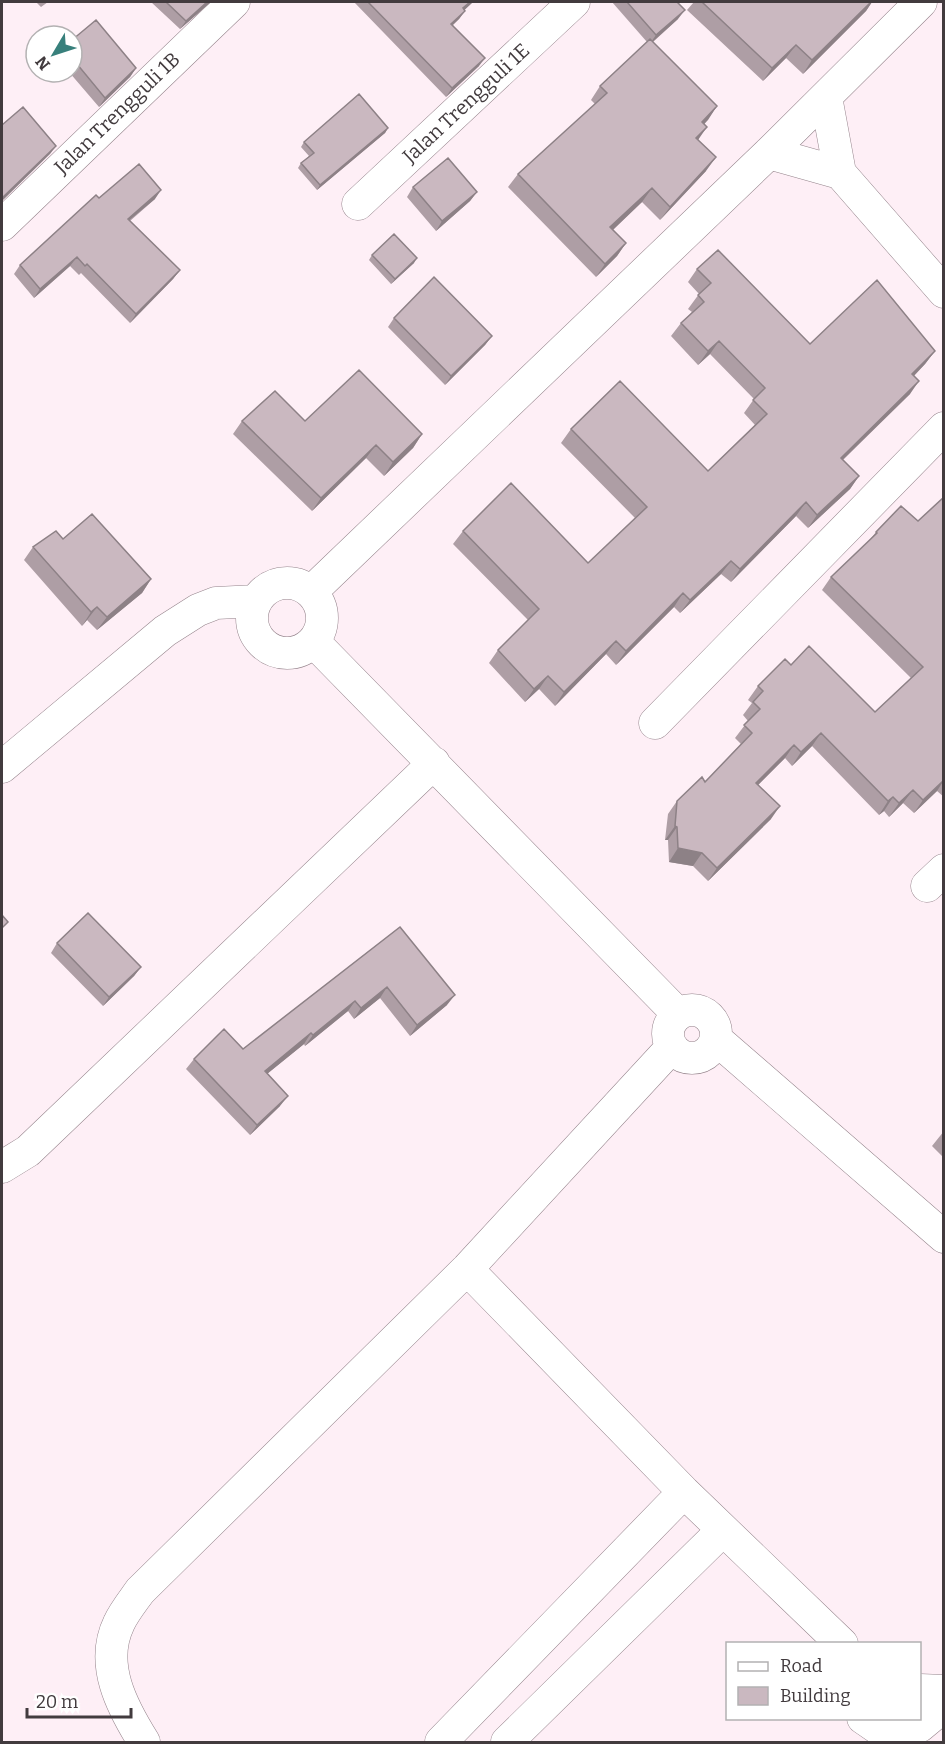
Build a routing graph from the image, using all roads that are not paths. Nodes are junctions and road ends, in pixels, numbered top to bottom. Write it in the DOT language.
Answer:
graph roads {
  1 [pos="234,2"];
  2 [pos="574,2"];
  3 [pos="921,2"];
  4 [pos="826,97"];
  5 [pos="769,153"];
  6 [pos="840,173"];
  7 [pos="358,204"];
  8 [pos="2,225"];
  9 [pos="944,292"];
  10 [pos="944,428"];
  11 [pos="312,592"];
  12 [pos="255,601"];
  13 [pos="314,642"];
  14 [pos="655,723"];
  15 [pos="434,763"];
  16 [pos="2,767"];
  17 [pos="678,1014"];
  18 [pos="716,1039"];
  19 [pos="672,1047"];
  20 [pos="2,1167"];
  21 [pos="944,1237"];
  22 [pos="467,1269"];
  23 [pos="684,1492"];
  24 [pos="723,1530"];
  25 [pos="840,1642"];
  26 [pos="921,1690"];
  27 [pos="944,1691"];
  28 [pos="944,1706"];
  29 [pos="865,1720"];
  30 [pos="144,1743"];
  31 [pos="441,1743"];
  32 [pos="507,1743"];
  1 -- 8 [label="street, Jalan Trengguli 1B"];
  2 -- 7 [label="street, Jalan Trengguli 1E"];
  3 -- 4 [label="street"];
  4 -- 5 [label="street"];
  4 -- 6 [label="street"];
  5 -- 6 [label="street"];
  5 -- 11 [label="street"];
  6 -- 9 [label="street"];
  10 -- 14 [label="street"];
  11 -- 12 [label="street"];
  11 -- 13 [label="street"];
  12 -- 13 [label="street"];
  12 -- 16 [label="street"];
  13 -- 15 [label="street"];
  15 -- 17 [label="street"];
  15 -- 20 [label="street"];
  17 -- 18 [label="street"];
  17 -- 19 [label="street"];
  18 -- 19 [label="street"];
  18 -- 21 [label="street"];
  19 -- 22 [label="street"];
  22 -- 23 [label="street"];
  22 -- 30 [label="street"];
  23 -- 24 [label="street"];
  23 -- 31 [label="street"];
  24 -- 25 [label="street"];
  24 -- 32 [label="street"];
  26 -- 27 [label="street"];
  28 -- 29 [label="street"];
}
